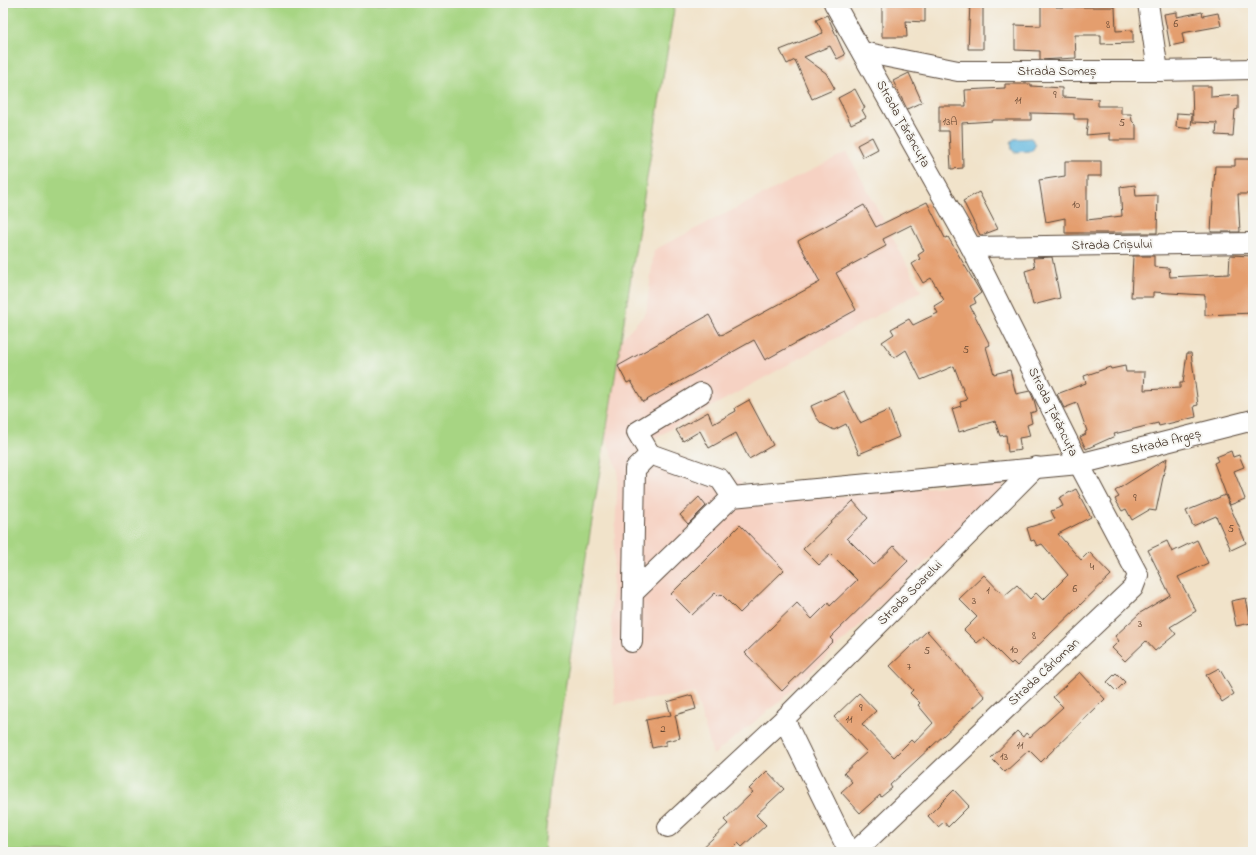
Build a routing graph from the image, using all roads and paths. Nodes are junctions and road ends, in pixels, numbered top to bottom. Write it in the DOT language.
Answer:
graph roads {
  1 [pos="834,3"];
  2 [pos="1148,3"];
  3 [pos="863,52"];
  4 [pos="1253,69"];
  5 [pos="1158,71"];
  6 [pos="1253,243"];
  7 [pos="971,247"];
  8 [pos="701,393"];
  9 [pos="1253,420"];
  10 [pos="650,454"];
  11 [pos="1079,464"];
  12 [pos="1036,467"];
  13 [pos="732,497"];
  14 [pos="634,592"];
  15 [pos="632,642"];
  16 [pos="784,719"];
  17 [pos="668,827"];
  18 [pos="849,852"];
  19 [pos="855,852"];
  1 -- 3 [label="street, Strada Țărăncuța"];
  2 -- 5 [label="street"];
  3 -- 5 [label="street, Strada Someș"];
  3 -- 7 [label="street, Strada Țărăncuța"];
  4 -- 5 [label="street, Strada Someș"];
  6 -- 7 [label="street, Strada Crișului"];
  7 -- 11 [label="street, Strada Țărăncuța"];
  8 -- 10 [label="street"];
  9 -- 11 [label="street, Strada Argeș"];
  10 -- 13 [label="street"];
  10 -- 14 [label="street"];
  11 -- 12 [label="street, Strada Țărăncuța"];
  11 -- 19 [label="street, Strada Cârloman"];
  12 -- 13 [label="street, Strada Țărăncuța"];
  12 -- 16 [label="street, Strada Soarelui"];
  13 -- 14 [label="street"];
  14 -- 15 [label="street"];
  16 -- 17 [label="street, Strada Soarelui"];
  16 -- 18 [label="street"];
}
